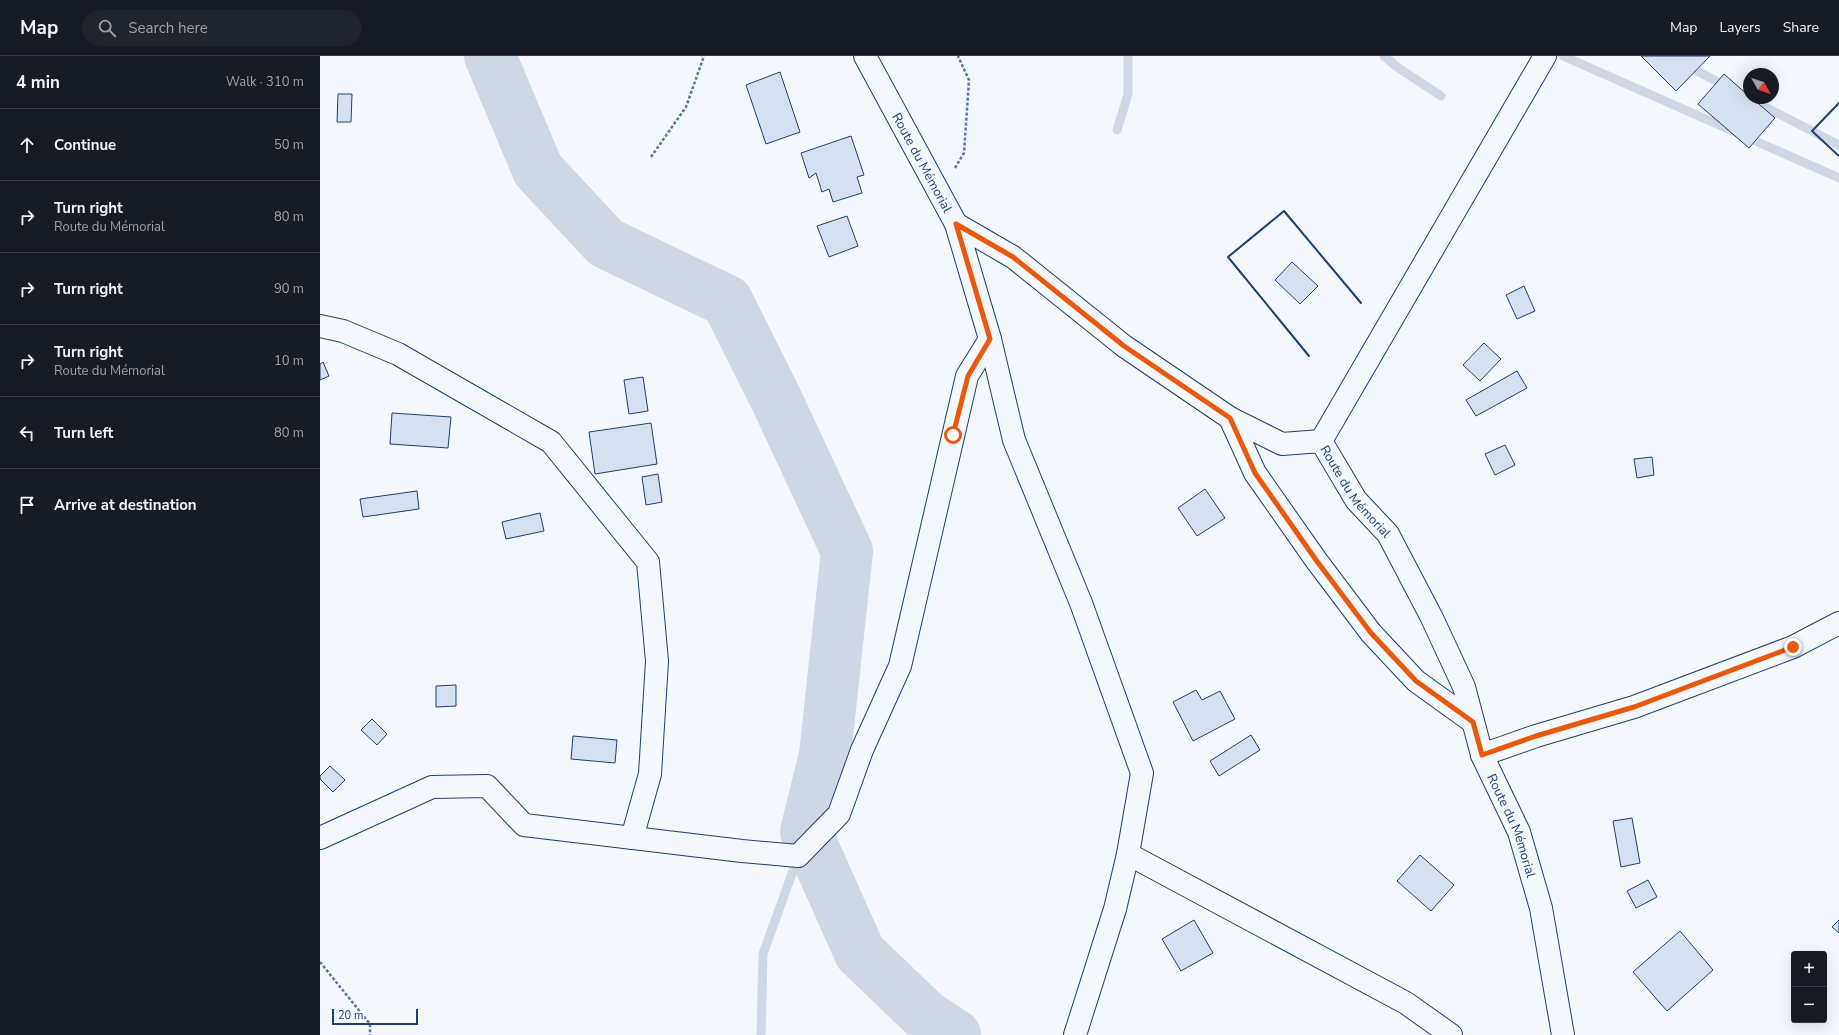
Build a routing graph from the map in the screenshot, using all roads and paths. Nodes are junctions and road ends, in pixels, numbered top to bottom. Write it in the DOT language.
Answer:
graph roads {
  1 [pos="704,56"];
  2 [pos="865,56"];
  3 [pos="958,56"];
  4 [pos="1545,56"];
  5 [pos="651,157"];
  6 [pos="940,194"];
  7 [pos="956,224"];
  8 [pos="320,326"];
  9 [pos="990,339"];
  10 [pos="1230,418"];
  11 [pos="1321,441"];
  12 [pos="1839,624"];
  13 [pos="1473,722"];
  14 [pos="1482,755"];
  15 [pos="320,838"];
  16 [pos="632,838"];
  17 [pos="1128,854"];
  18 [pos="320,962"];
  19 [pos="370,1035"];
  20 [pos="1075,1035"];
  21 [pos="1451,1035"];
  22 [pos="1563,1035"];
  1 -- 5 [label="path"];
  2 -- 6 [label="street, Route du Mémorial"];
  3 -- 6 [label="path"];
  4 -- 11 [label="street"];
  6 -- 7 [label="street, Route du Mémorial"];
  7 -- 9 [label="street"];
  7 -- 10 [label="street, Route du Mémorial"];
  8 -- 16 [label="street"];
  9 -- 16 [label="street"];
  9 -- 17 [label="street"];
  10 -- 11 [label="street, Route du Mémorial"];
  10 -- 13 [label="street"];
  11 -- 13 [label="street, Route du Mémorial"];
  12 -- 14 [label="street"];
  13 -- 14 [label="street, Route du Mémorial"];
  14 -- 22 [label="street, Route du Mémorial"];
  15 -- 16 [label="street"];
  17 -- 20 [label="street"];
  17 -- 21 [label="street"];
  18 -- 19 [label="path"];
}
